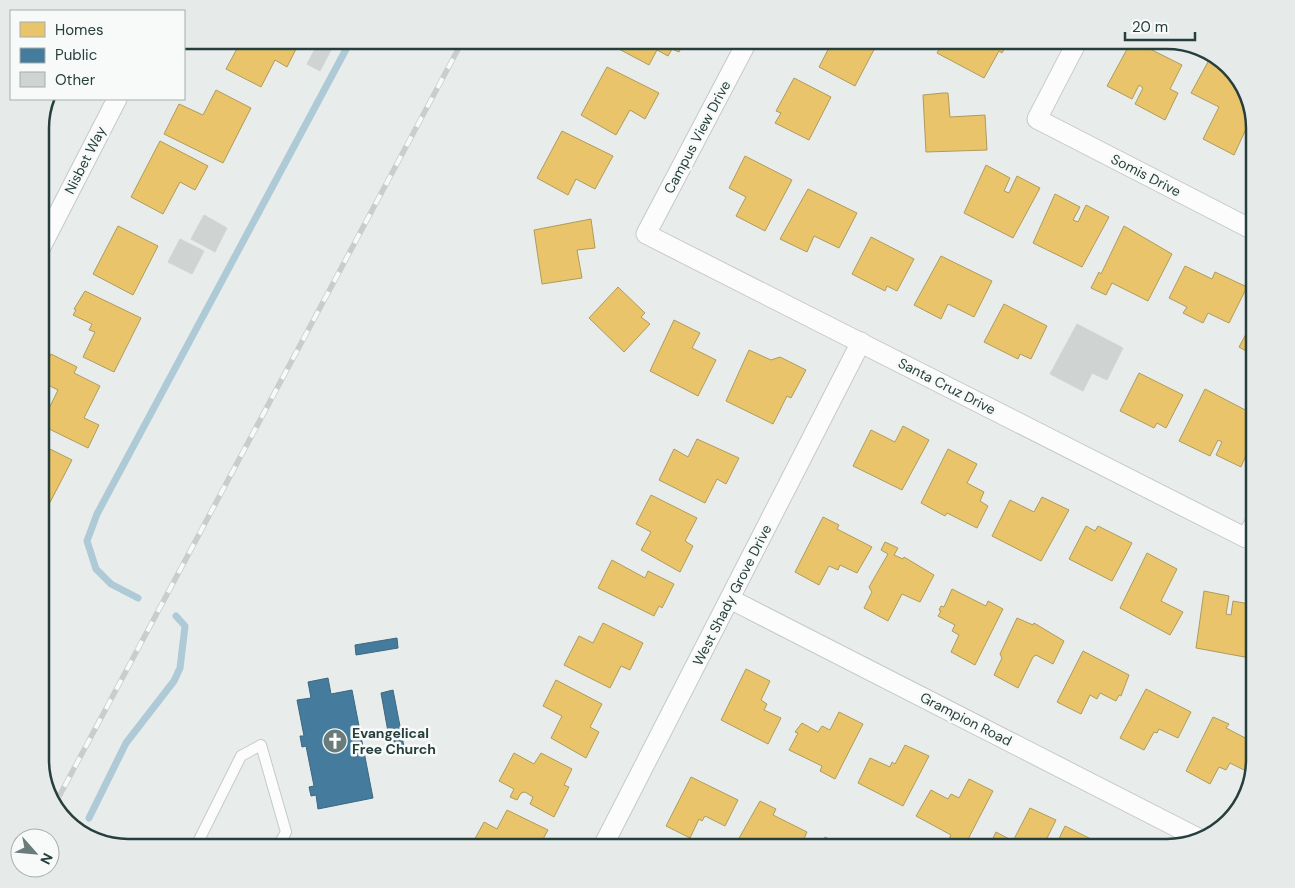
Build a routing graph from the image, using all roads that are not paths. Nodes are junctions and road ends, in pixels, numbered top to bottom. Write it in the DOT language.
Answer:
graph roads {
  1 [pos="743,49"];
  2 [pos="1073,49"];
  3 [pos="116,100"];
  4 [pos="1246,225"];
  5 [pos="49,231"];
  6 [pos="646,234"];
  7 [pos="861,342"];
  8 [pos="1246,538"];
  9 [pos="730,599"];
  10 [pos="1192,835"];
  11 [pos="200,839"];
  12 [pos="282,839"];
  13 [pos="607,839"];
  1 -- 6 [label="street, Campus View Drive"];
  2 -- 4 [label="street, Somis Drive"];
  3 -- 5 [label="street, Nisbet Way"];
  6 -- 7 [label="street, Santa Cruz Drive"];
  7 -- 8 [label="street, Santa Cruz Drive"];
  7 -- 9 [label="street, West Shady Grove Drive"];
  9 -- 10 [label="street, Grampion Road"];
  9 -- 13 [label="street, West Shady Grove Drive"];
  11 -- 12 [label="lane"];
}
